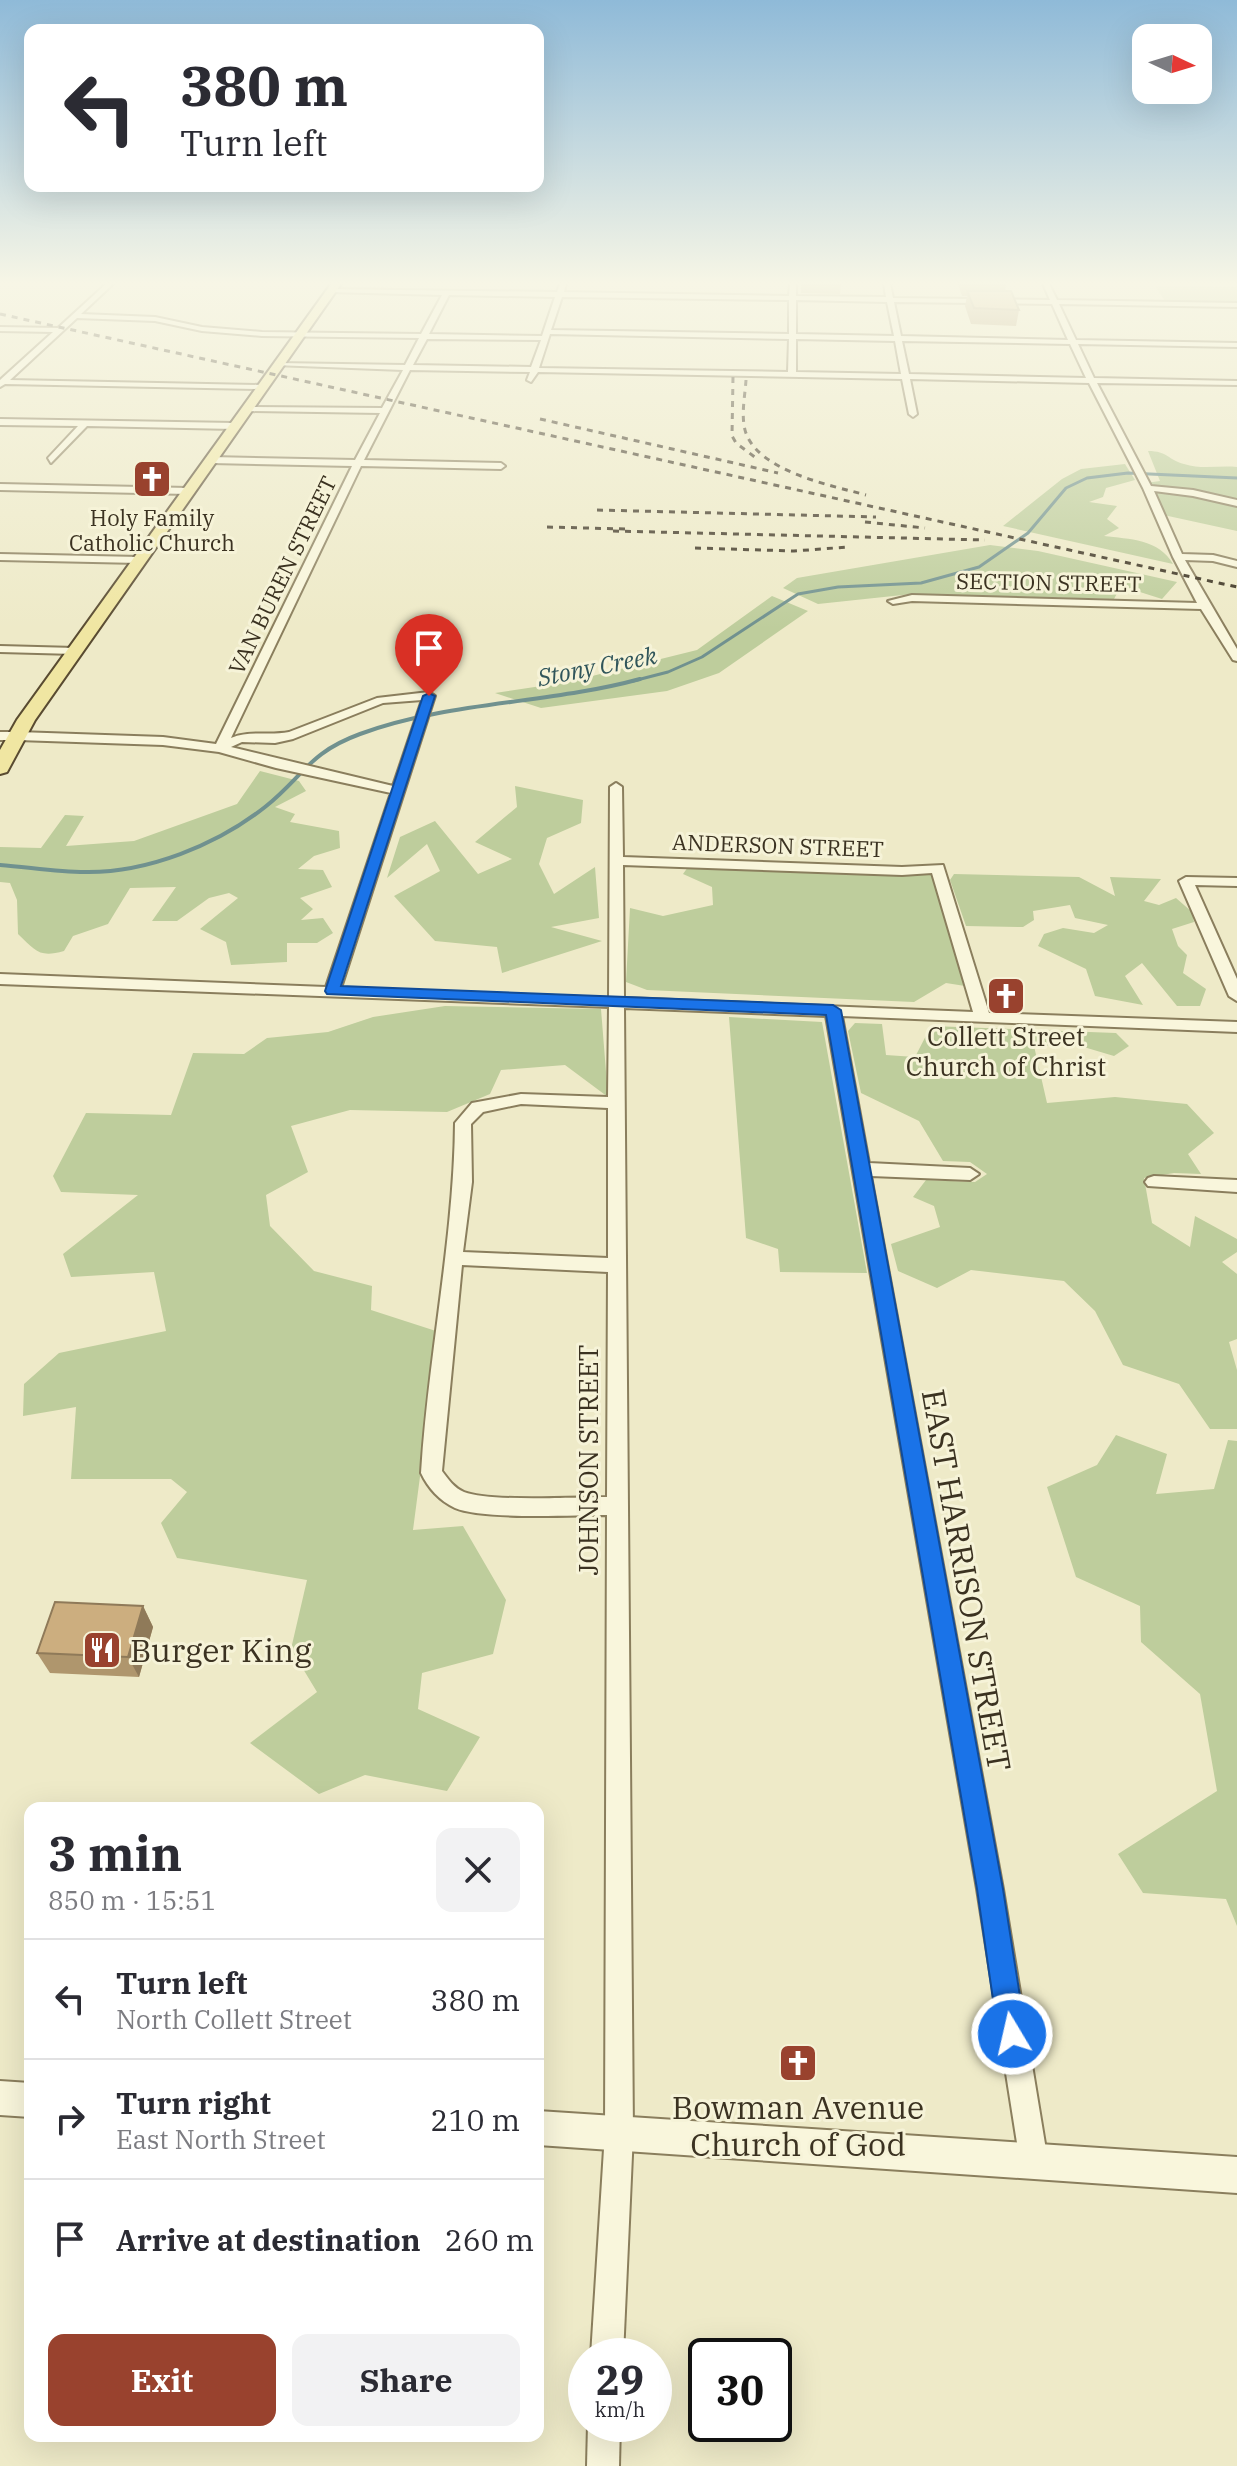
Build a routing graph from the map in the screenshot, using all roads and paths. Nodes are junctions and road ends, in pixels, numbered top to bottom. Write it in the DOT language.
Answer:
graph roads {
  1 [pos="254,399"];
  2 [pos="391,399"];
  3 [pos="909,399"];
  4 [pos="1102,399"];
  5 [pos="247,409"];
  6 [pos="385,411"];
  7 [pos="913,414"];
  8 [pos="0,422"];
  9 [pos="85,423"];
  10 [pos="235,426"];
  11 [pos="51,460"];
  12 [pos="211,460"];
  13 [pos="358,463"];
  14 [pos="501,466"];
  15 [pos="1147,486"];
  16 [pos="0,487"];
  17 [pos="188,491"];
  18 [pos="1237,503"];
  19 [pos="0,557"];
  20 [pos="1178,557"];
  21 [pos="139,560"];
  22 [pos="1237,564"];
  23 [pos="893,601"];
  24 [pos="1204,606"];
  25 [pos="0,649"];
  26 [pos="75,651"];
  27 [pos="1237,658"];
  28 [pos="9,736"];
  29 [pos="220,748"];
  30 [pos="0,768"];
  31 [pos="616,787"];
  32 [pos="396,790"];
  33 [pos="617,861"];
  34 [pos="1237,882"];
  35 [pos="0,979"];
  36 [pos="332,991"];
  37 [pos="1237,996"];
  38 [pos="616,1000"];
  39 [pos="833,1010"];
  40 [pos="982,1016"];
  41 [pos="1237,1027"];
  42 [pos="616,1103"];
  43 [pos="860,1169"];
  44 [pos="970,1174"];
  45 [pos="1154,1182"];
  46 [pos="1237,1186"];
  47 [pos="454,1258"];
  48 [pos="616,1265"];
  49 [pos="616,1506"];
  50 [pos="0,2098"];
  51 [pos="24,2100"];
  52 [pos="544,2128"];
  53 [pos="619,2133"];
  54 [pos="1034,2162"];
  55 [pos="1237,2175"];
  56 [pos="608,2338"];
  57 [pos="604,2442"];
  58 [pos="603,2466"];
  1 -- 5 [label="main road"];
  2 -- 6 [label="street, VAN BUREN STREET"];
  3 -- 7 [label="street"];
  4 -- 15 [label="street"];
  5 -- 6 [label="street"];
  5 -- 10 [label="main road"];
  6 -- 13 [label="street, VAN BUREN STREET"];
  8 -- 9 [label="street"];
  9 -- 10 [label="street"];
  9 -- 11 [label="street"];
  10 -- 12 [label="main road"];
  12 -- 13 [label="street"];
  12 -- 17 [label="main road"];
  13 -- 14 [label="street"];
  13 -- 29 [label="street, VAN BUREN STREET"];
  15 -- 18 [label="street"];
  15 -- 20 [label="street"];
  16 -- 17 [label="street"];
  17 -- 21 [label="main road"];
  19 -- 21 [label="street"];
  20 -- 22 [label="street"];
  20 -- 24 [label="street"];
  21 -- 26 [label="main road"];
  23 -- 24 [label="street, SECTION STREET"];
  24 -- 27 [label="street"];
  25 -- 26 [label="street"];
  26 -- 28 [label="main road"];
  28 -- 29 [label="street"];
  28 -- 30 [label="main road"];
  29 -- 32 [label="street"];
  29 -- 32 [label="street"];
  31 -- 33 [label="street, JOHNSON STREET"];
  32 -- 36 [label="street"];
  33 -- 38 [label="street, JOHNSON STREET"];
  33 -- 40 [label="street, ANDERSON STREET"];
  34 -- 37 [label="street"];
  35 -- 36 [label="street"];
  36 -- 38 [label="street"];
  38 -- 39 [label="street"];
  38 -- 42 [label="street, JOHNSON STREET"];
  39 -- 40 [label="street"];
  39 -- 43 [label="street, EAST HARRISON STREET"];
  40 -- 41 [label="street"];
  42 -- 47 [label="street"];
  42 -- 48 [label="street, JOHNSON STREET"];
  43 -- 44 [label="street"];
  43 -- 54 [label="street, EAST HARRISON STREET"];
  45 -- 46 [label="street"];
  47 -- 48 [label="street"];
  47 -- 49 [label="street"];
  48 -- 49 [label="street, JOHNSON STREET"];
  49 -- 53 [label="street, JOHNSON STREET"];
  50 -- 51 [label="street"];
  52 -- 53 [label="street"];
  53 -- 54 [label="street"];
  53 -- 56 [label="street, JOHNSON STREET"];
  54 -- 55 [label="street"];
  57 -- 58 [label="street"];
}
